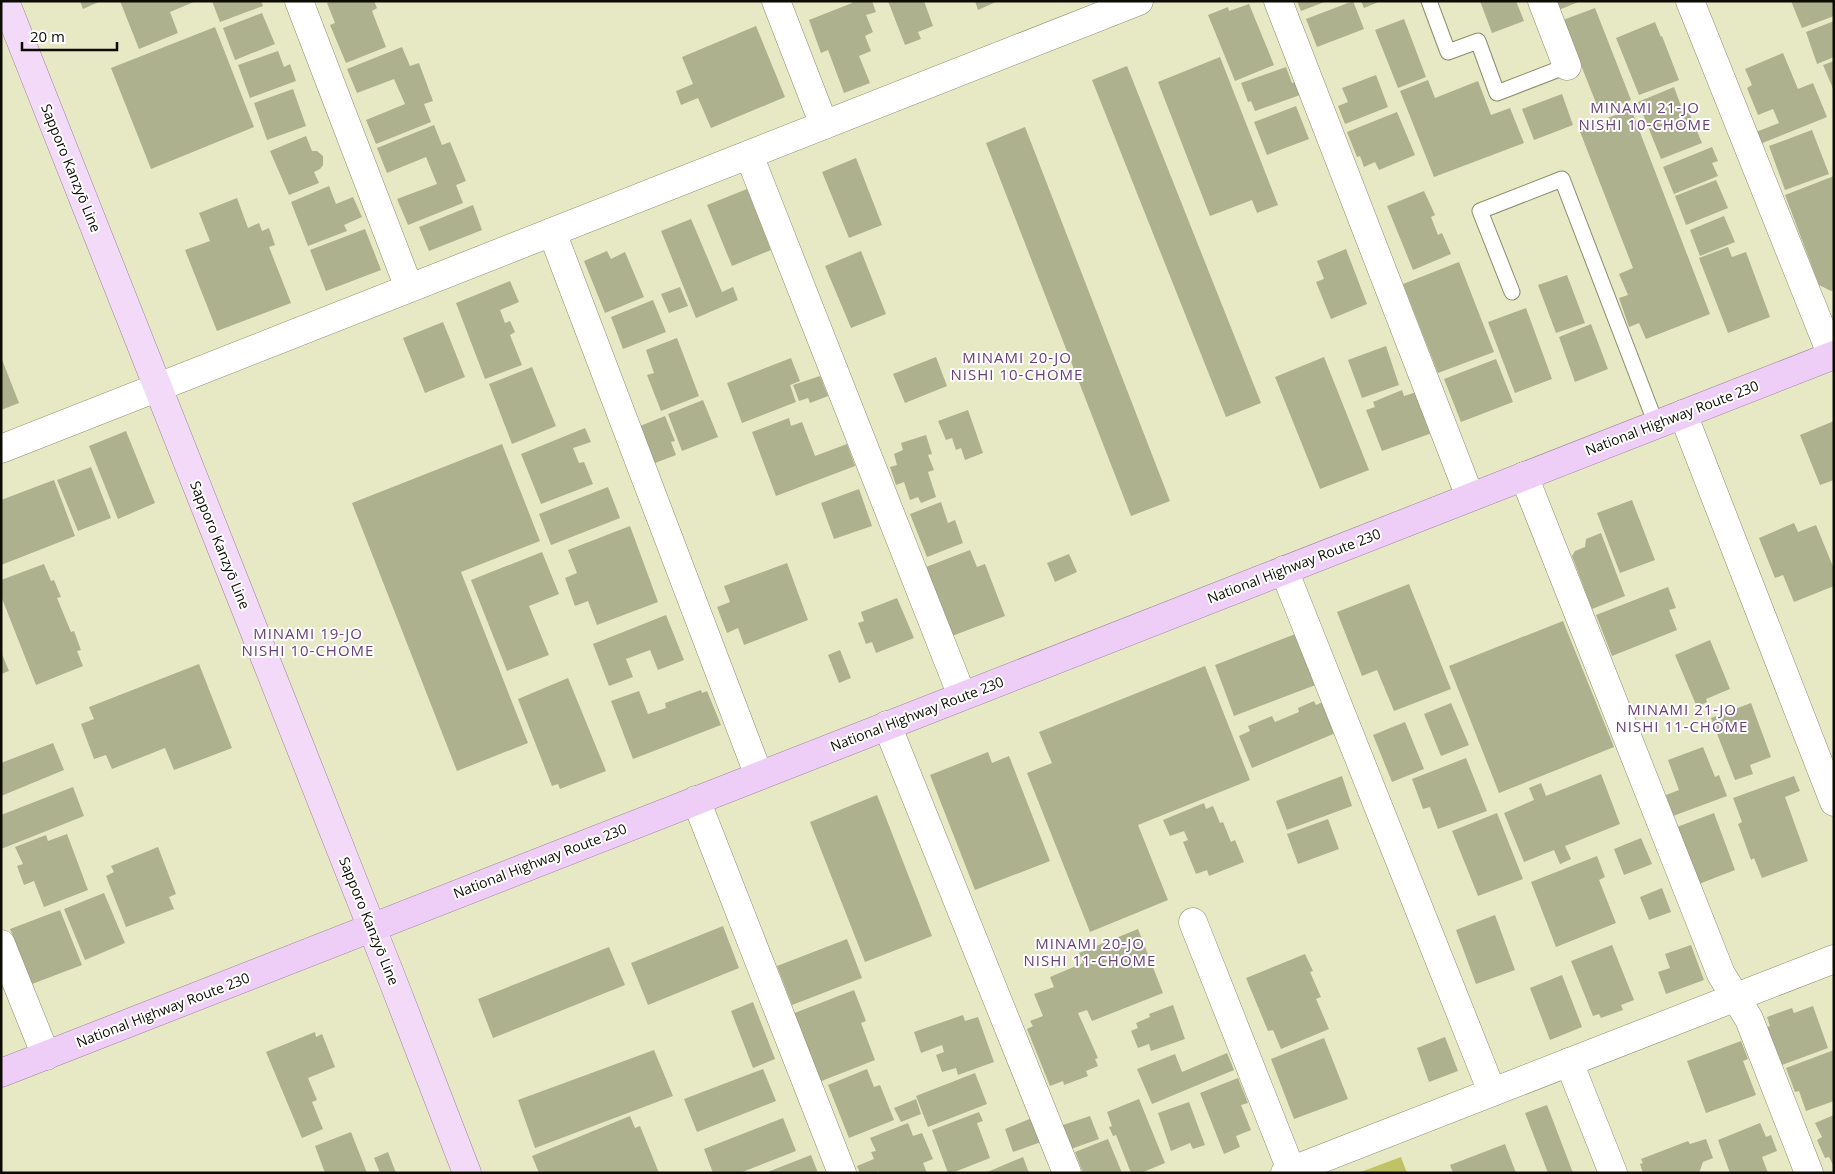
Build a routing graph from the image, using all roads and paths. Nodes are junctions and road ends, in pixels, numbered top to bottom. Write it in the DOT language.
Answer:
graph roads {
  1 [pos="5,1"];
  2 [pos="299,1"];
  3 [pos="776,1"];
  4 [pos="1138,1"];
  5 [pos="1278,1"];
  6 [pos="1429,1"];
  7 [pos="1542,1"];
  8 [pos="1690,1"];
  9 [pos="1567,66"];
  10 [pos="824,125"];
  11 [pos="749,155"];
  12 [pos="552,232"];
  13 [pos="409,288"];
  14 [pos="1512,292"];
  15 [pos="1833,356"];
  16 [pos="158,387"];
  17 [pos="1683,414"];
  18 [pos="1656,424"];
  19 [pos="1,449"];
  20 [pos="1524,476"];
  21 [pos="1470,497"];
  22 [pos="1284,570"];
  23 [pos="962,696"];
  24 [pos="887,725"];
  25 [pos="759,776"];
  26 [pos="696,800"];
  27 [pos="1834,802"];
  28 [pos="1193,922"];
  29 [pos="372,928"];
  30 [pos="1,944"];
  31 [pos="1834,959"];
  32 [pos="1735,998"];
  33 [pos="46,1056"];
  34 [pos="1569,1062"];
  35 [pos="1,1074"];
  36 [pos="1492,1092"];
  37 [pos="1288,1172"];
  38 [pos="467,1173"];
  39 [pos="842,1173"];
  40 [pos="1067,1173"];
  41 [pos="1613,1173"];
  42 [pos="1809,1173"];
  1 -- 16 [label="main road, Sapporo Kanzyō Line"];
  2 -- 13 [label="street"];
  3 -- 10 [label="street"];
  4 -- 10 [label="street"];
  5 -- 21 [label="street"];
  6 -- 9 [label="lane"];
  7 -- 9 [label="street"];
  8 -- 15 [label="street"];
  10 -- 11 [label="street"];
  11 -- 12 [label="street"];
  11 -- 23 [label="street"];
  12 -- 13 [label="street"];
  12 -- 25 [label="street"];
  13 -- 16 [label="street"];
  14 -- 18 [label="lane"];
  15 -- 17 [label="highway, National Highway Route 230"];
  16 -- 19 [label="street"];
  16 -- 29 [label="main road, Sapporo Kanzyō Line"];
  17 -- 18 [label="highway, National Highway Route 230"];
  17 -- 27 [label="street"];
  18 -- 20 [label="highway, National Highway Route 230"];
  20 -- 21 [label="highway, National Highway Route 230"];
  20 -- 32 [label="street"];
  21 -- 22 [label="highway, National Highway Route 230"];
  22 -- 23 [label="highway, National Highway Route 230"];
  22 -- 36 [label="street"];
  23 -- 24 [label="highway, National Highway Route 230"];
  24 -- 25 [label="highway, National Highway Route 230"];
  24 -- 40 [label="street"];
  25 -- 26 [label="highway, National Highway Route 230"];
  26 -- 29 [label="highway, National Highway Route 230"];
  26 -- 39 [label="street"];
  28 -- 37 [label="street"];
  29 -- 33 [label="highway, National Highway Route 230"];
  29 -- 38 [label="main road, Sapporo Kanzyō Line"];
  30 -- 33 [label="street"];
  31 -- 32 [label="street"];
  32 -- 34 [label="street"];
  32 -- 42 [label="street"];
  33 -- 35 [label="highway, National Highway Route 230"];
  34 -- 36 [label="street"];
  34 -- 41 [label="street"];
  36 -- 37 [label="street"];
}
